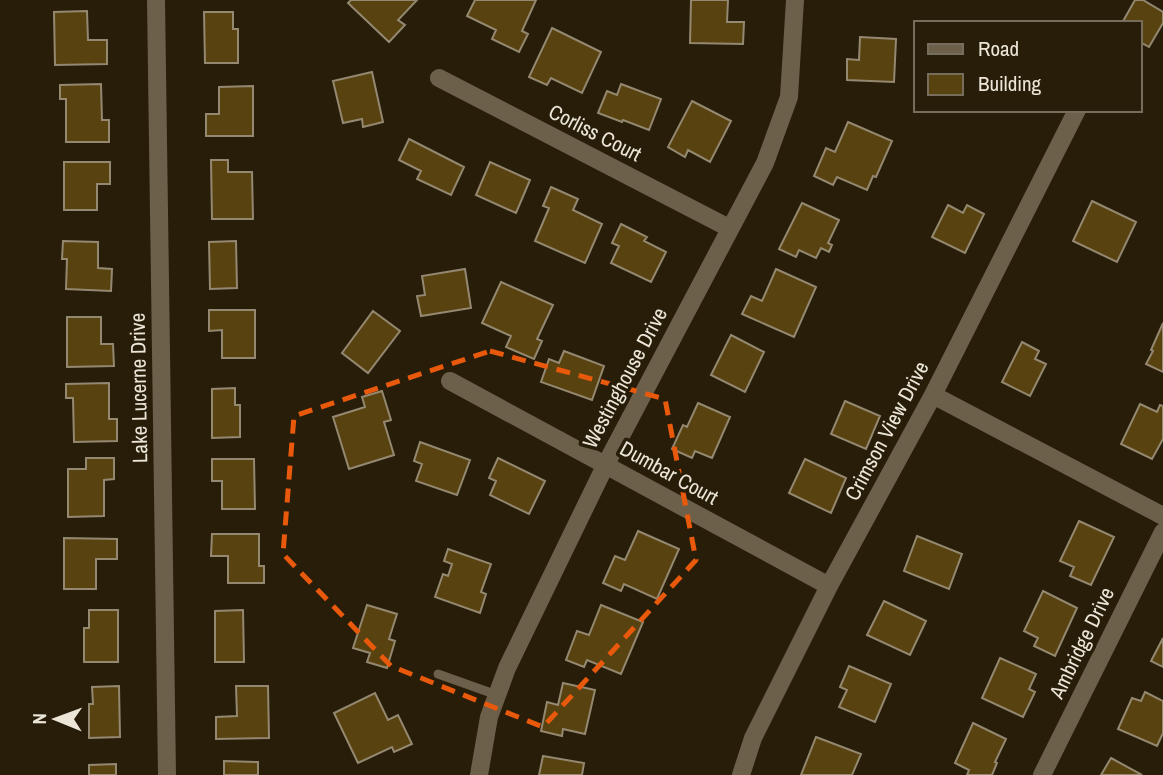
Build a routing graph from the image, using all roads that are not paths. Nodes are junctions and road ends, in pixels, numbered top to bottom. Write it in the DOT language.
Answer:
graph roads {
  1 [pos="156,0"];
  2 [pos="795,0"];
  3 [pos="439,78"];
  4 [pos="1076,112"];
  5 [pos="729,228"];
  6 [pos="450,381"];
  7 [pos="933,395"];
  8 [pos="606,464"];
  9 [pos="1163,516"];
  10 [pos="1163,532"];
  11 [pos="829,586"];
  12 [pos="438,674"];
  13 [pos="497,695"];
  14 [pos="167,775"];
  15 [pos="480,775"];
  16 [pos="741,775"];
  17 [pos="1042,775"];
  1 -- 14 [label="street, Lake Lucerne Drive"];
  2 -- 5 [label="street, Westinghouse Drive"];
  3 -- 5 [label="street, Corliss Court"];
  4 -- 7 [label="street, Crimson View Drive"];
  5 -- 8 [label="street, Westinghouse Drive"];
  6 -- 8 [label="street, Dumbar Court"];
  7 -- 9 [label="street"];
  7 -- 11 [label="street, Crimson View Drive"];
  8 -- 11 [label="street, Dumbar Court"];
  8 -- 13 [label="street, Westinghouse Drive"];
  10 -- 17 [label="street, Ambridge Drive"];
  11 -- 16 [label="street, Crimson View Drive"];
  12 -- 13 [label="lane"];
  13 -- 15 [label="street, Westinghouse Drive"];
}
